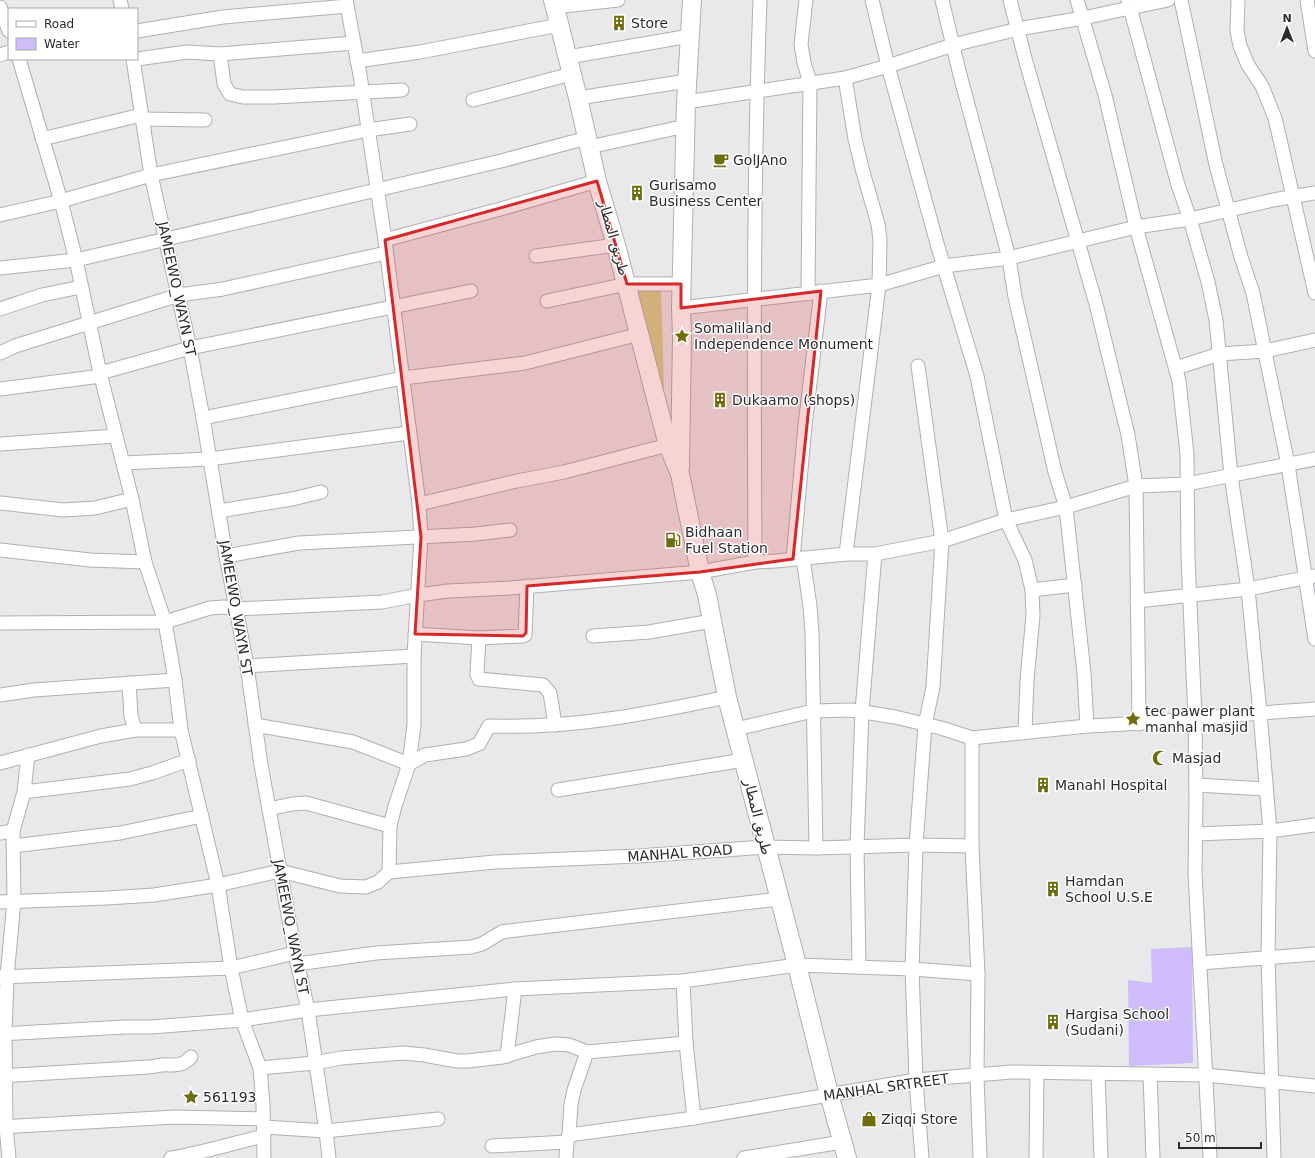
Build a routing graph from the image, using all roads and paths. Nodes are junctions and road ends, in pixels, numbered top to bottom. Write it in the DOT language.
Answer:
graph roads {
  1 [pos="618,0"];
  2 [pos="692,0"];
  3 [pos="760,0"];
  4 [pos="806,0"];
  5 [pos="872,0"];
  6 [pos="942,0"];
  7 [pos="1010,0"];
  8 [pos="1077,0"];
  9 [pos="1168,0"];
  10 [pos="1181,0"];
  11 [pos="1238,0"];
  12 [pos="1307,0"];
  13 [pos="346,3"];
  14 [pos="1129,3"];
  15 [pos="554,4"];
  16 [pos="0,7"];
  17 [pos="1082,18"];
  18 [pos="559,25"];
  19 [pos="8,28"];
  20 [pos="1018,29"];
  21 [pos="138,31"];
  22 [pos="690,36"];
  23 [pos="354,43"];
  24 [pos="953,45"];
  25 [pos="1315,51"];
  26 [pos="220,54"];
  27 [pos="138,58"];
  28 [pos="19,60"];
  29 [pos="134,60"];
  30 [pos="357,61"];
  31 [pos="570,65"];
  32 [pos="888,66"];
  33 [pos="845,78"];
  34 [pos="687,81"];
  35 [pos="810,82"];
  36 [pos="402,90"];
  37 [pos="757,91"];
  38 [pos="362,93"];
  39 [pos="578,98"];
  40 [pos="472,100"];
  41 [pos="686,102"];
  42 [pos="141,117"];
  43 [pos="205,120"];
  44 [pos="410,124"];
  45 [pos="686,126"];
  46 [pos="368,130"];
  47 [pos="42,139"];
  48 [pos="588,143"];
  49 [pos="151,175"];
  50 [pos="597,181"];
  51 [pos="377,190"];
  52 [pos="1315,193"];
  53 [pos="1293,196"];
  54 [pos="61,201"];
  55 [pos="1228,210"];
  56 [pos="0,215"];
  57 [pos="1190,218"];
  58 [pos="1136,227"];
  59 [pos="166,239"];
  60 [pos="385,240"];
  61 [pos="1078,241"];
  62 [pos="616,244"];
  63 [pos="386,253"];
  64 [pos="536,256"];
  65 [pos="1009,258"];
  66 [pos="76,260"];
  67 [pos="944,266"];
  68 [pos="0,268"];
  69 [pos="626,284"];
  70 [pos="681,284"];
  71 [pos="879,284"];
  72 [pos="81,286"];
  73 [pos="471,291"];
  74 [pos="815,293"];
  75 [pos="1315,293"];
  76 [pos="179,295"];
  77 [pos="754,299"];
  78 [pos="547,301"];
  79 [pos="394,307"];
  80 [pos="680,308"];
  81 [pos="0,309"];
  82 [pos="91,323"];
  83 [pos="640,334"];
  84 [pos="1315,340"];
  85 [pos="190,348"];
  86 [pos="1265,351"];
  87 [pos="0,353"];
  88 [pos="1219,354"];
  89 [pos="918,366"];
  90 [pos="1176,368"];
  91 [pos="101,375"];
  92 [pos="403,378"];
  93 [pos="0,389"];
  94 [pos="203,418"];
  95 [pos="409,433"];
  96 [pos="116,436"];
  97 [pos="0,444"];
  98 [pos="668,446"];
  99 [pos="209,459"];
  100 [pos="1315,460"];
  101 [pos="123,464"];
  102 [pos="1288,465"];
  103 [pos="680,474"];
  104 [pos="1231,476"];
  105 [pos="1187,484"];
  106 [pos="1136,486"];
  107 [pos="322,492"];
  108 [pos="132,499"];
  109 [pos="0,503"];
  110 [pos="419,504"];
  111 [pos="1066,507"];
  112 [pos="219,511"];
  113 [pos="1006,520"];
  114 [pos="510,530"];
  115 [pos="421,537"];
  116 [pos="942,541"];
  117 [pos="0,550"];
  118 [pos="846,554"];
  119 [pos="875,554"];
  120 [pos="226,556"];
  121 [pos="798,559"];
  122 [pos="145,562"];
  123 [pos="755,562"];
  124 [pos="700,572"];
  125 [pos="1311,577"];
  126 [pos="1075,585"];
  127 [pos="527,586"];
  128 [pos="1248,589"];
  129 [pos="1032,590"];
  130 [pos="418,595"];
  131 [pos="1190,595"];
  132 [pos="1137,601"];
  133 [pos="237,609"];
  134 [pos="712,621"];
  135 [pos="165,622"];
  136 [pos="0,623"];
  137 [pos="415,634"];
  138 [pos="593,636"];
  139 [pos="478,638"];
  140 [pos="1315,639"];
  141 [pos="414,656"];
  142 [pos="247,666"];
  143 [pos="175,680"];
  144 [pos="129,683"];
  145 [pos="0,695"];
  146 [pos="727,697"];
  147 [pos="1315,709"];
  148 [pos="813,711"];
  149 [pos="862,711"];
  150 [pos="1260,713"];
  151 [pos="1195,718"];
  152 [pos="1139,724"];
  153 [pos="255,725"];
  154 [pos="555,725"];
  155 [pos="925,725"];
  156 [pos="1087,726"];
  157 [pos="736,729"];
  158 [pos="135,730"];
  159 [pos="181,730"];
  160 [pos="1025,732"];
  161 [pos="972,738"];
  162 [pos="28,755"];
  163 [pos="189,760"];
  164 [pos="744,760"];
  165 [pos="0,763"];
  166 [pos="409,764"];
  167 [pos="1196,785"];
  168 [pos="1266,789"];
  169 [pos="558,790"];
  170 [pos="24,792"];
  171 [pos="269,809"];
  172 [pos="202,816"];
  173 [pos="1315,825"];
  174 [pos="390,826"];
  175 [pos="13,831"];
  176 [pos="1270,831"];
  177 [pos="0,833"];
  178 [pos="1196,834"];
  179 [pos="916,845"];
  180 [pos="13,846"];
  181 [pos="972,846"];
  182 [pos="766,847"];
  183 [pos="857,847"];
  184 [pos="816,848"];
  185 [pos="280,871"];
  186 [pos="389,872"];
  187 [pos="218,885"];
  188 [pos="779,899"];
  189 [pos="14,901"];
  190 [pos="0,902"];
  191 [pos="1315,954"];
  192 [pos="1268,957"];
  193 [pos="296,958"];
  194 [pos="1200,963"];
  195 [pos="797,964"];
  196 [pos="859,967"];
  197 [pos="231,968"];
  198 [pos="912,969"];
  199 [pos="978,974"];
  200 [pos="4,977"];
  201 [pos="683,980"];
  202 [pos="515,989"];
  203 [pos="308,1010"];
  204 [pos="242,1020"];
  205 [pos="2,1034"];
  206 [pos="686,1043"];
  207 [pos="587,1052"];
  208 [pos="507,1056"];
  209 [pos="191,1057"];
  210 [pos="315,1063"];
  211 [pos="260,1068"];
  212 [pos="1037,1073"];
  213 [pos="1098,1073"];
  214 [pos="1150,1074"];
  215 [pos="1206,1075"];
  216 [pos="3,1076"];
  217 [pos="977,1076"];
  218 [pos="916,1080"];
  219 [pos="1271,1082"];
  220 [pos="1315,1086"];
  221 [pos="829,1094"];
  222 [pos="694,1118"];
  223 [pos="438,1119"];
  224 [pos="3,1127"];
  225 [pos="264,1127"];
  226 [pos="326,1131"];
  227 [pos="568,1139"];
  228 [pos="492,1146"];
  229 [pos="845,1150"];
  230 [pos="9,1158"];
  231 [pos="171,1158"];
  232 [pos="264,1158"];
  233 [pos="329,1158"];
  234 [pos="566,1158"];
  235 [pos="744,1158"];
  236 [pos="922,1158"];
  237 [pos="980,1158"];
  238 [pos="1036,1158"];
  239 [pos="1101,1158"];
  240 [pos="1154,1158"];
  241 [pos="1210,1158"];
  242 [pos="1274,1158"];
  1 -- 15 [label="street"];
  2 -- 22 [label="main road, طريق المطار"];
  3 -- 37 [label="street"];
  4 -- 35 [label="street"];
  5 -- 32 [label="street"];
  6 -- 24 [label="street"];
  7 -- 20 [label="street"];
  8 -- 17 [label="street"];
  9 -- 14 [label="street"];
  10 -- 55 [label="street"];
  11 -- 53 [label="street"];
  12 -- 25 [label="street"];
  13 -- 21 [label="street"];
  13 -- 23 [label="street"];
  14 -- 17 [label="street"];
  14 -- 57 [label="street"];
  15 -- 18 [label="main road, طريق المطار"];
  16 -- 19 [label="street"];
  17 -- 20 [label="street"];
  17 -- 58 [label="street"];
  18 -- 30 [label="street"];
  18 -- 31 [label="main road, طريق المطار"];
  20 -- 24 [label="street"];
  20 -- 61 [label="street"];
  22 -- 31 [label="street"];
  22 -- 34 [label="main road, طريق المطار"];
  23 -- 26 [label="street"];
  23 -- 30 [label="street"];
  24 -- 32 [label="street"];
  24 -- 65 [label="street"];
  26 -- 27 [label="street"];
  26 -- 38 [label="street"];
  28 -- 47 [label="street"];
  29 -- 42 [label="street, JAMEEWO_WAYN ST"];
  30 -- 38 [label="street"];
  31 -- 39 [label="main road, طريق المطار"];
  31 -- 40 [label="street"];
  32 -- 33 [label="street"];
  32 -- 67 [label="street"];
  33 -- 35 [label="street"];
  33 -- 71 [label="street"];
  34 -- 39 [label="street"];
  34 -- 41 [label="main road, طريق المطار"];
  35 -- 37 [label="street"];
  35 -- 74 [label="street"];
  36 -- 38 [label="street"];
  37 -- 41 [label="street"];
  37 -- 77 [label="street"];
  38 -- 46 [label="street"];
  39 -- 48 [label="main road, طريق المطار"];
  41 -- 45 [label="main road, طريق المطار"];
  42 -- 43 [label="street"];
  42 -- 47 [label="street"];
  42 -- 49 [label="street, JAMEEWO_WAYN ST"];
  44 -- 46 [label="street"];
  45 -- 48 [label="street"];
  45 -- 70 [label="main road, طريق المطار"];
  46 -- 49 [label="street"];
  46 -- 51 [label="street"];
  47 -- 54 [label="street"];
  48 -- 50 [label="main road, طريق المطار"];
  48 -- 51 [label="street"];
  49 -- 54 [label="street"];
  49 -- 59 [label="street, JAMEEWO_WAYN ST"];
  50 -- 60 [label="street"];
  50 -- 62 [label="main road, طريق المطار"];
  51 -- 59 [label="street"];
  51 -- 60 [label="street"];
  52 -- 53 [label="street"];
  53 -- 55 [label="street"];
  53 -- 75 [label="street"];
  54 -- 56 [label="street"];
  54 -- 66 [label="street"];
  55 -- 57 [label="street"];
  55 -- 86 [label="street"];
  57 -- 58 [label="street"];
  57 -- 88 [label="street"];
  58 -- 61 [label="street"];
  58 -- 90 [label="street"];
  59 -- 66 [label="street"];
  59 -- 76 [label="street, JAMEEWO_WAYN ST"];
  60 -- 63 [label="street"];
  61 -- 65 [label="street"];
  61 -- 106 [label="street"];
  62 -- 64 [label="street"];
  62 -- 69 [label="main road, طريق المطار"];
  63 -- 76 [label="street"];
  63 -- 79 [label="street"];
  65 -- 67 [label="street"];
  65 -- 111 [label="street"];
  66 -- 68 [label="street"];
  66 -- 72 [label="street"];
  67 -- 71 [label="street"];
  67 -- 113 [label="street"];
  69 -- 70 [label="street"];
  69 -- 78 [label="street"];
  69 -- 83 [label="main road, طريق المطار"];
  70 -- 80 [label="main road, طريق المطار"];
  71 -- 74 [label="street"];
  71 -- 118 [label="street"];
  72 -- 81 [label="street"];
  72 -- 82 [label="street"];
  73 -- 79 [label="street"];
  74 -- 77 [label="street"];
  74 -- 121 [label="street"];
  76 -- 82 [label="street"];
  76 -- 85 [label="street, JAMEEWO_WAYN ST"];
  77 -- 80 [label="street"];
  77 -- 123 [label="street"];
  79 -- 85 [label="street"];
  79 -- 92 [label="street"];
  80 -- 103 [label="main road, طريق المطار"];
  82 -- 87 [label="street"];
  82 -- 91 [label="street"];
  83 -- 92 [label="street"];
  83 -- 98 [label="main road, طريق المطار"];
  84 -- 86 [label="street"];
  85 -- 91 [label="street"];
  85 -- 94 [label="street, JAMEEWO_WAYN ST"];
  86 -- 88 [label="street"];
  86 -- 102 [label="street"];
  88 -- 90 [label="street"];
  88 -- 104 [label="street"];
  89 -- 116 [label="street"];
  90 -- 105 [label="street"];
  91 -- 93 [label="street"];
  91 -- 96 [label="street"];
  92 -- 94 [label="street"];
  92 -- 95 [label="street"];
  94 -- 99 [label="street, JAMEEWO_WAYN ST"];
  95 -- 99 [label="street"];
  95 -- 110 [label="street"];
  96 -- 97 [label="street"];
  96 -- 101 [label="street"];
  98 -- 103 [label="main road, طريق المطار"];
  98 -- 110 [label="street"];
  99 -- 101 [label="street"];
  99 -- 112 [label="street, JAMEEWO_WAYN ST"];
  100 -- 102 [label="street"];
  101 -- 108 [label="street"];
  102 -- 104 [label="street"];
  102 -- 125 [label="street"];
  103 -- 124 [label="main road, طريق المطار"];
  104 -- 105 [label="street"];
  104 -- 128 [label="street"];
  105 -- 106 [label="street"];
  105 -- 131 [label="street"];
  106 -- 111 [label="street"];
  106 -- 132 [label="street"];
  107 -- 112 [label="street"];
  108 -- 109 [label="street"];
  108 -- 122 [label="street"];
  110 -- 115 [label="street"];
  111 -- 113 [label="street"];
  111 -- 126 [label="street"];
  112 -- 120 [label="street, JAMEEWO_WAYN ST"];
  113 -- 116 [label="street"];
  113 -- 129 [label="street"];
  114 -- 115 [label="street"];
  115 -- 120 [label="street"];
  115 -- 130 [label="street"];
  116 -- 119 [label="street"];
  116 -- 155 [label="street"];
  117 -- 122 [label="street"];
  118 -- 119 [label="street"];
  118 -- 121 [label="street"];
  119 -- 149 [label="street"];
  120 -- 133 [label="street, JAMEEWO_WAYN ST"];
  121 -- 123 [label="street"];
  121 -- 148 [label="street"];
  122 -- 135 [label="street"];
  123 -- 124 [label="street"];
  124 -- 127 [label="street"];
  124 -- 134 [label="main road, طريق المطار"];
  125 -- 128 [label="street"];
  125 -- 140 [label="street"];
  126 -- 129 [label="street"];
  126 -- 156 [label="street"];
  127 -- 130 [label="street"];
  127 -- 139 [label="street"];
  128 -- 131 [label="street"];
  128 -- 150 [label="street"];
  129 -- 160 [label="street"];
  130 -- 133 [label="street"];
  130 -- 137 [label="street"];
  131 -- 132 [label="street"];
  131 -- 151 [label="street"];
  132 -- 152 [label="street"];
  133 -- 135 [label="street"];
  133 -- 142 [label="street, JAMEEWO_WAYN ST"];
  134 -- 138 [label="street"];
  134 -- 146 [label="main road, طريق المطار"];
  135 -- 136 [label="street"];
  135 -- 143 [label="street"];
  137 -- 139 [label="street"];
  137 -- 141 [label="street"];
  139 -- 154 [label="street"];
  141 -- 142 [label="street"];
  141 -- 166 [label="street"];
  142 -- 153 [label="street, JAMEEWO_WAYN ST"];
  143 -- 144 [label="street"];
  143 -- 159 [label="street"];
  144 -- 145 [label="street"];
  144 -- 158 [label="street"];
  146 -- 154 [label="street"];
  146 -- 157 [label="main road, طريق المطار"];
  147 -- 150 [label="street"];
  148 -- 149 [label="street"];
  148 -- 157 [label="street"];
  148 -- 184 [label="street"];
  149 -- 155 [label="street"];
  149 -- 183 [label="street"];
  150 -- 151 [label="street"];
  150 -- 168 [label="street"];
  151 -- 152 [label="street"];
  151 -- 167 [label="street"];
  152 -- 156 [label="street"];
  153 -- 166 [label="street"];
  153 -- 171 [label="street, JAMEEWO_WAYN ST"];
  154 -- 166 [label="street"];
  155 -- 161 [label="street"];
  155 -- 179 [label="street"];
  156 -- 160 [label="street"];
  157 -- 164 [label="main road, طريق المطار"];
  158 -- 159 [label="street"];
  158 -- 162 [label="street"];
  159 -- 163 [label="street"];
  160 -- 161 [label="street"];
  161 -- 181 [label="street"];
  162 -- 165 [label="street"];
  162 -- 170 [label="street"];
  163 -- 170 [label="street"];
  163 -- 172 [label="street"];
  164 -- 169 [label="street"];
  164 -- 182 [label="main road, طريق المطار"];
  166 -- 174 [label="street"];
  167 -- 168 [label="street"];
  167 -- 178 [label="street"];
  168 -- 176 [label="street"];
  170 -- 175 [label="street"];
  171 -- 174 [label="street"];
  171 -- 185 [label="street, JAMEEWO_WAYN ST"];
  172 -- 180 [label="street"];
  172 -- 187 [label="street"];
  173 -- 176 [label="street"];
  174 -- 186 [label="street"];
  175 -- 177 [label="street"];
  175 -- 180 [label="street"];
  176 -- 178 [label="street"];
  176 -- 192 [label="street"];
  178 -- 194 [label="street"];
  179 -- 181 [label="street, MANHAL ROAD"];
  179 -- 183 [label="street, MANHAL ROAD"];
  179 -- 198 [label="street"];
  180 -- 189 [label="street"];
  181 -- 199 [label="street"];
  182 -- 184 [label="street, MANHAL ROAD"];
  182 -- 186 [label="street, MANHAL ROAD"];
  182 -- 188 [label="main road, طريق المطار"];
  183 -- 184 [label="street, MANHAL ROAD"];
  183 -- 196 [label="street"];
  185 -- 186 [label="street"];
  185 -- 187 [label="street"];
  185 -- 193 [label="street, JAMEEWO_WAYN ST"];
  187 -- 189 [label="street"];
  187 -- 197 [label="street"];
  188 -- 193 [label="street"];
  188 -- 195 [label="main road, طريق المطار"];
  189 -- 190 [label="street"];
  189 -- 200 [label="street"];
  191 -- 192 [label="street"];
  192 -- 194 [label="street"];
  192 -- 219 [label="street"];
  193 -- 197 [label="street"];
  193 -- 203 [label="street, JAMEEWO_WAYN ST"];
  194 -- 215 [label="street"];
  195 -- 196 [label="street"];
  195 -- 201 [label="street"];
  195 -- 221 [label="main road, طريق المطار"];
  196 -- 198 [label="street"];
  197 -- 200 [label="street"];
  197 -- 204 [label="street"];
  198 -- 199 [label="street"];
  198 -- 218 [label="street"];
  199 -- 217 [label="street"];
  200 -- 205 [label="street"];
  201 -- 202 [label="street"];
  201 -- 206 [label="street"];
  202 -- 203 [label="street"];
  202 -- 208 [label="street"];
  203 -- 204 [label="street"];
  203 -- 210 [label="street, JAMEEWO_WAYN ST"];
  204 -- 205 [label="street"];
  204 -- 211 [label="street"];
  205 -- 216 [label="street"];
  206 -- 207 [label="street"];
  206 -- 222 [label="street"];
  207 -- 208 [label="street"];
  207 -- 227 [label="street"];
  208 -- 210 [label="street"];
  209 -- 216 [label="street"];
  210 -- 211 [label="street"];
  210 -- 226 [label="street, JAMEEWO_WAYN ST"];
  211 -- 225 [label="street"];
  212 -- 213 [label="street, MANHAL SRTREET"];
  212 -- 217 [label="street, MANHAL SRTREET"];
  212 -- 238 [label="street"];
  213 -- 214 [label="street, MANHAL SRTREET"];
  213 -- 239 [label="street"];
  214 -- 215 [label="street, MANHAL SRTREET"];
  214 -- 240 [label="street"];
  215 -- 219 [label="street, MANHAL SRTREET"];
  215 -- 241 [label="street"];
  216 -- 224 [label="street"];
  217 -- 218 [label="street, MANHAL SRTREET"];
  217 -- 237 [label="street"];
  218 -- 221 [label="street, MANHAL SRTREET"];
  218 -- 236 [label="street"];
  219 -- 220 [label="street, MANHAL SRTREET"];
  219 -- 242 [label="street"];
  221 -- 222 [label="street, MANHAL SRTREET"];
  221 -- 229 [label="main road, طريق المطار"];
  222 -- 227 [label="street, MANHAL SRTREET"];
  223 -- 226 [label="street"];
  224 -- 225 [label="street"];
  224 -- 230 [label="street"];
  225 -- 226 [label="street"];
  225 -- 231 [label="street"];
  225 -- 232 [label="street"];
  226 -- 233 [label="street, JAMEEWO_WAYN ST"];
  227 -- 228 [label="street, MANHAL SRTREET"];
  227 -- 234 [label="street"];
  229 -- 235 [label="street"];
}
